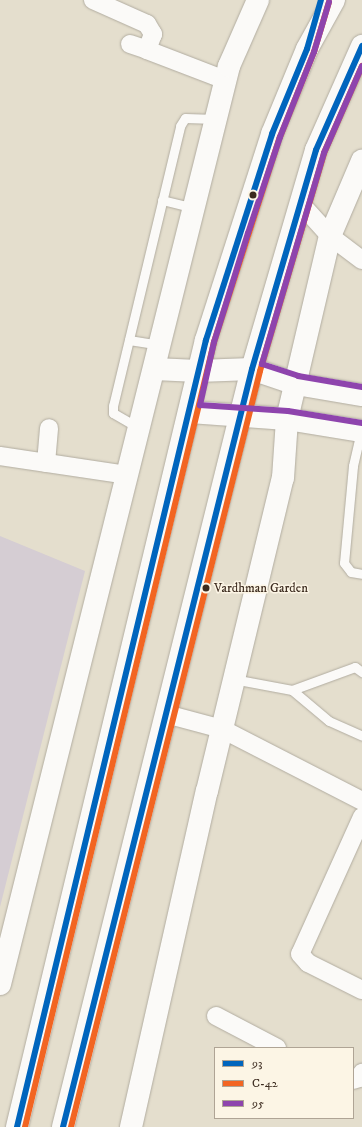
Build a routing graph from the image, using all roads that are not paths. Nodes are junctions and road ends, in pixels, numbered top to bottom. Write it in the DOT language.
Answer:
graph roads {
  1 [pos="93,0"];
  2 [pos="258,0"];
  3 [pos="321,0"];
  4 [pos="334,0"];
  5 [pos="130,44"];
  6 [pos="362,46"];
  7 [pos="307,49"];
  8 [pos="147,50"];
  9 [pos="225,80"];
  10 [pos="216,119"];
  11 [pos="362,161"];
  12 [pos="162,200"];
  13 [pos="301,204"];
  14 [pos="194,208"];
  15 [pos="330,236"];
  16 [pos="362,260"];
  17 [pos="129,340"];
  18 [pos="160,345"];
  19 [pos="154,369"];
  20 [pos="252,369"];
  21 [pos="198,371"];
  22 [pos="296,384"];
  23 [pos="362,395"];
  24 [pos="190,412"];
  25 [pos="241,416"];
  26 [pos="287,419"];
  27 [pos="49,428"];
  28 [pos="139,428"];
  29 [pos="361,431"];
  30 [pos="0,456"];
  31 [pos="46,462"];
  32 [pos="352,469"];
  33 [pos="362,470"];
  34 [pos="127,475"];
  35 [pos="362,574"];
  36 [pos="362,672"];
  37 [pos="233,679"];
  38 [pos="292,690"];
  39 [pos="166,714"];
  40 [pos="222,729"];
  41 [pos="362,736"];
  42 [pos="362,801"];
  43 [pos="362,817"];
  44 [pos="0,984"];
  45 [pos="362,990"];
  46 [pos="216,1016"];
  47 [pos="275,1047"];
  48 [pos="362,1073"];
  49 [pos="354,1080"];
  50 [pos="17,1127"];
  51 [pos="62,1127"];
  52 [pos="130,1127"];
  1 -- 8 [label="street"];
  2 -- 9 [label="main road"];
  3 -- 7 [label="main road"];
  4 -- 7 [label="main road"];
  5 -- 8 [label="street"];
  6 -- 13 [label="main road"];
  7 -- 21 [label="main road"];
  8 -- 9 [label="street"];
  9 -- 10 [label="main road"];
  10 -- 12 [label="lane"];
  10 -- 14 [label="main road"];
  11 -- 15 [label="main road"];
  12 -- 14 [label="lane"];
  12 -- 17 [label="lane"];
  13 -- 15 [label="street"];
  13 -- 20 [label="main road"];
  14 -- 18 [label="main road"];
  15 -- 16 [label="street"];
  15 -- 22 [label="main road"];
  17 -- 18 [label="lane"];
  17 -- 28 [label="lane"];
  18 -- 19 [label="main road"];
  19 -- 21 [label="main road"];
  19 -- 28 [label="main road"];
  20 -- 21 [label="main road"];
  20 -- 22 [label="main road"];
  20 -- 25 [label="main road"];
  21 -- 24 [label="main road"];
  22 -- 23 [label="main road"];
  22 -- 26 [label="main road"];
  24 -- 25 [label="main road"];
  24 -- 50 [label="main road"];
  25 -- 26 [label="main road"];
  25 -- 39 [label="main road"];
  26 -- 29 [label="main road"];
  26 -- 37 [label="main road"];
  27 -- 31 [label="street"];
  28 -- 34 [label="main road"];
  29 -- 32 [label="lane"];
  30 -- 31 [label="street"];
  31 -- 34 [label="street"];
  32 -- 33 [label="lane"];
  32 -- 35 [label="lane"];
  34 -- 44 [label="main road"];
  36 -- 38 [label="lane"];
  37 -- 38 [label="lane"];
  37 -- 40 [label="main road"];
  38 -- 41 [label="lane"];
  39 -- 40 [label="street"];
  39 -- 51 [label="main road"];
  40 -- 42 [label="street"];
  40 -- 52 [label="main road"];
  43 -- 45 [label="street"];
  46 -- 47 [label="street"];
  48 -- 49 [label="street"];
}
